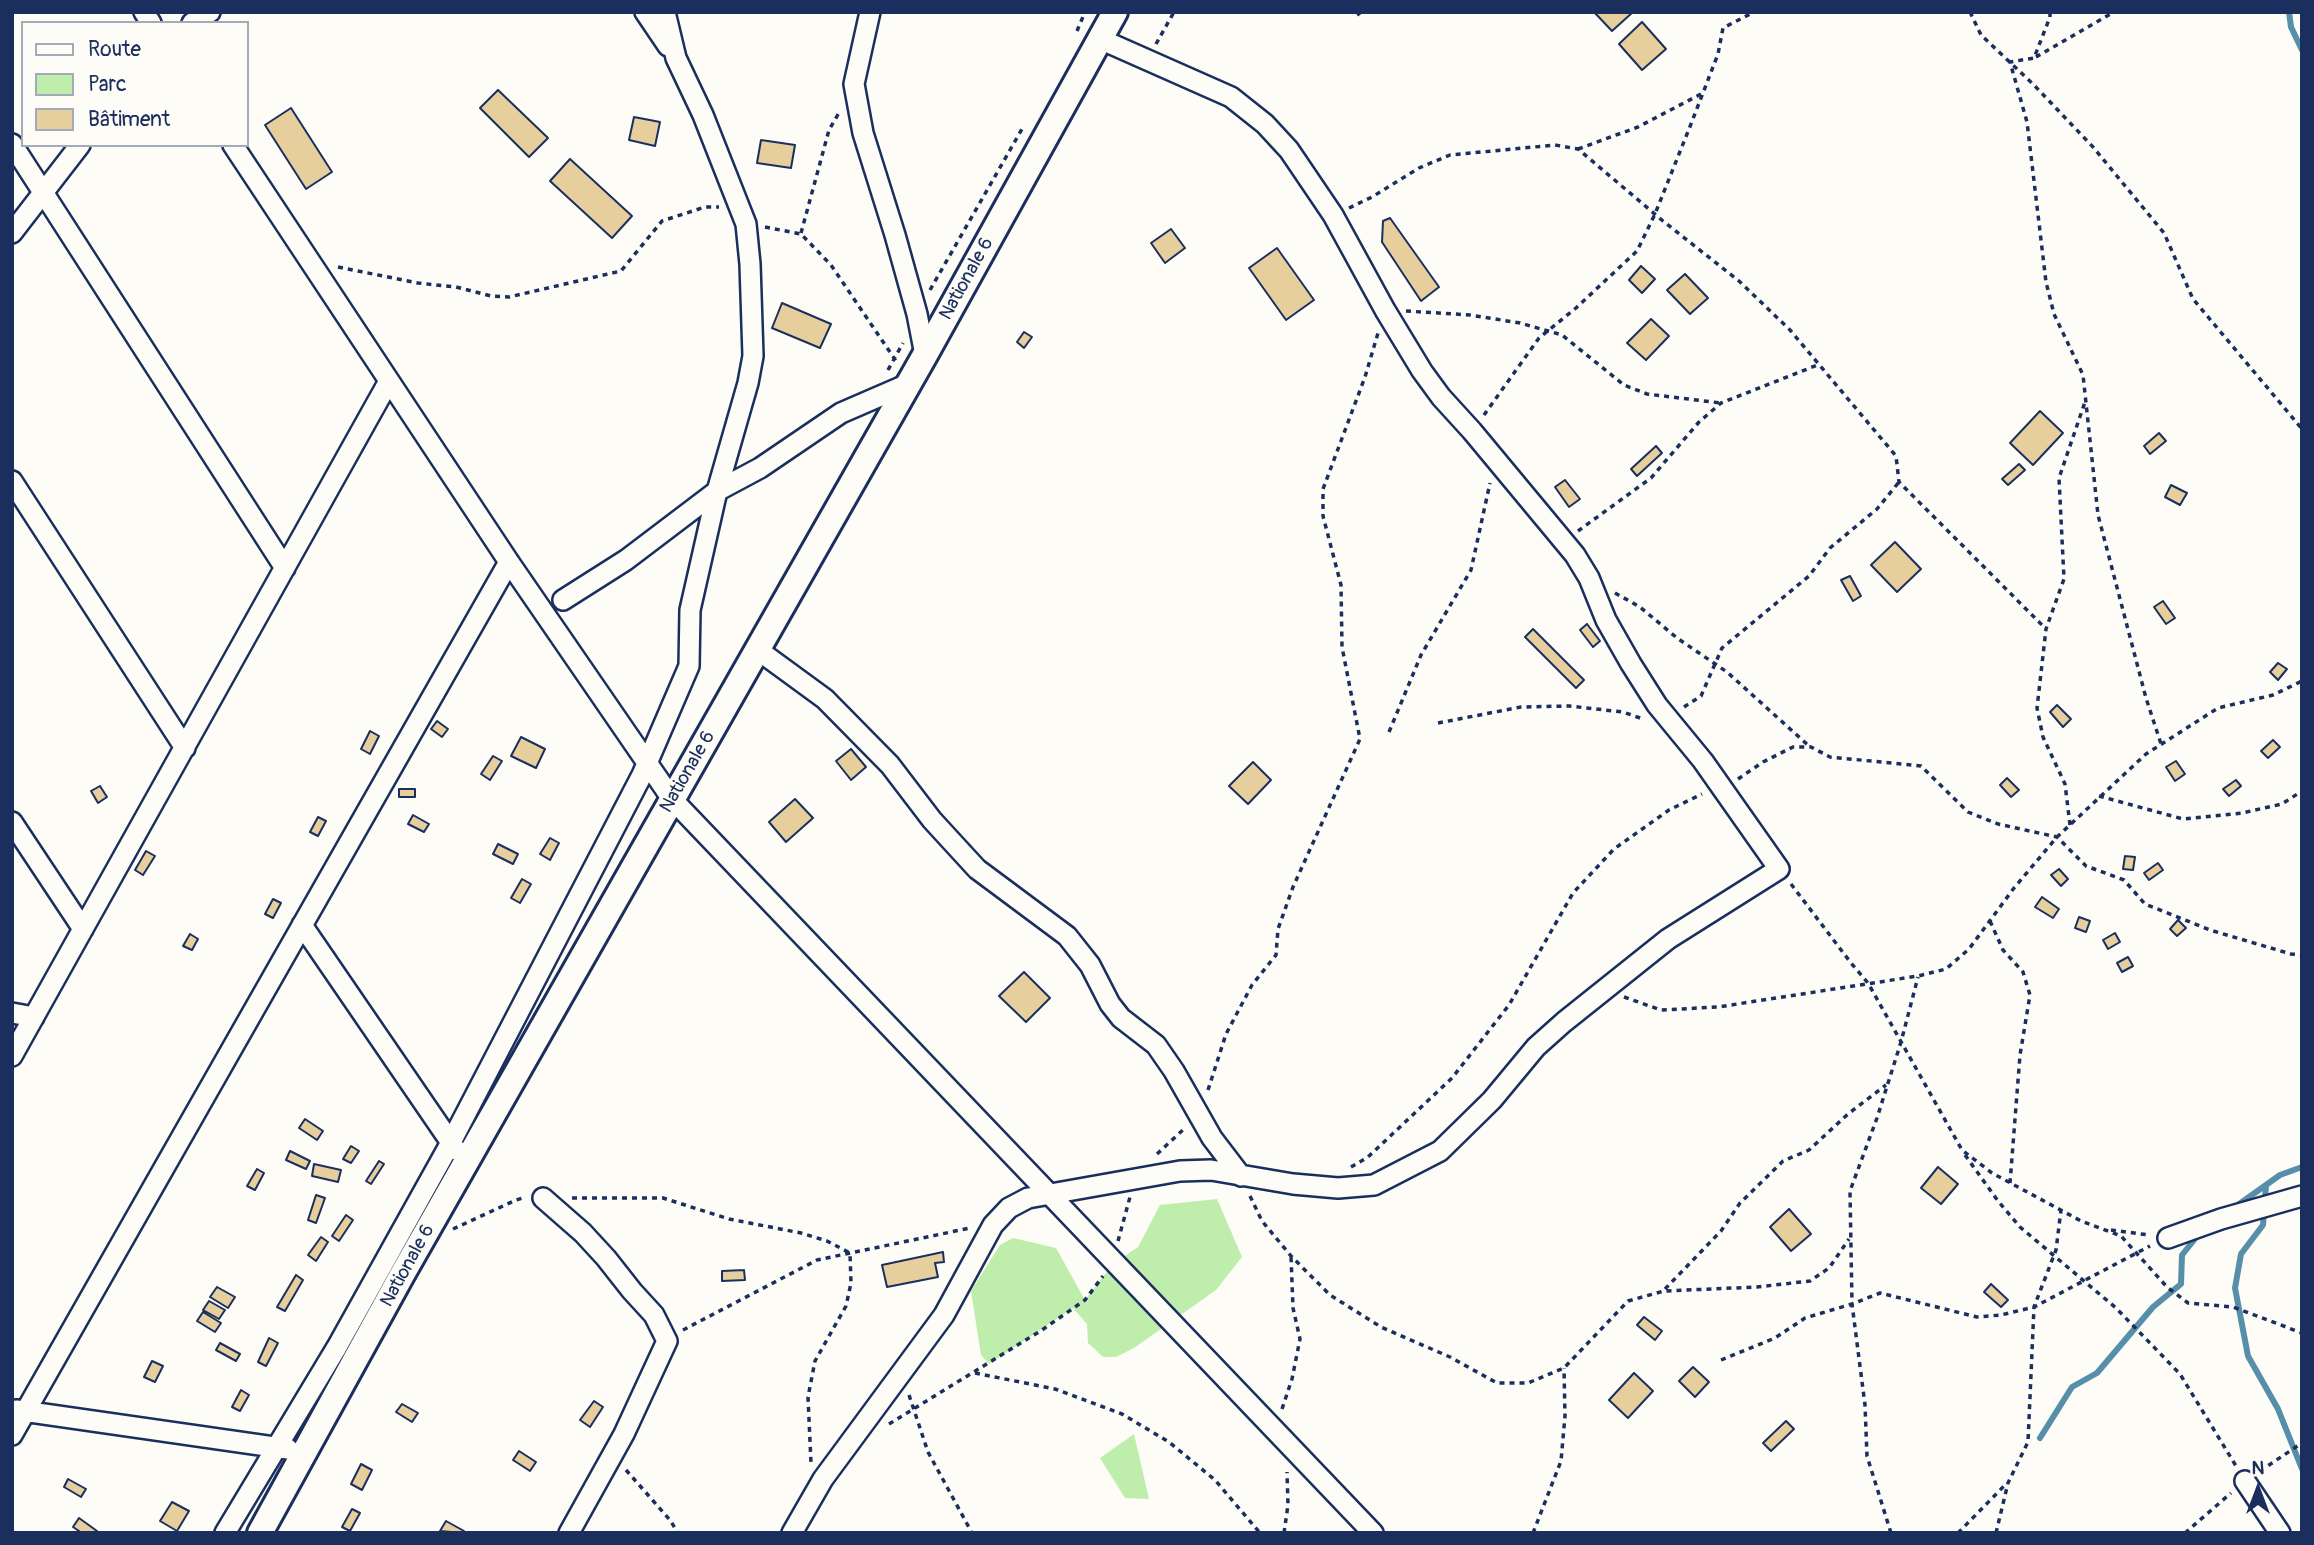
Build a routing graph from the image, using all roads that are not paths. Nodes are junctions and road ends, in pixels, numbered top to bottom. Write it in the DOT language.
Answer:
graph roads {
  1 [pos="645,12"];
  2 [pos="665,12"];
  3 [pos="870,12"];
  4 [pos="1115,12"];
  5 [pos="1088,36"];
  6 [pos="676,58"];
  7 [pos="12,144"];
  8 [pos="78,147"];
  9 [pos="234,147"];
  10 [pos="44,192"];
  11 [pos="12,233"];
  12 [pos="925,355"];
  13 [pos="389,382"];
  14 [pos="908,384"];
  15 [pos="12,481"];
  16 [pos="717,491"];
  17 [pos="509,562"];
  18 [pos="285,568"];
  19 [pos="563,600"];
  20 [pos="758,650"];
  21 [pos="185,748"];
  22 [pos="647,762"];
  23 [pos="672,799"];
  24 [pos="12,822"];
  25 [pos="302,925"];
  26 [pos="83,929"];
  27 [pos="12,1013"];
  28 [pos="34,1017"];
  29 [pos="12,1056"];
  30 [pos="451,1142"];
  31 [pos="465,1163"];
  32 [pos="1241,1176"];
  33 [pos="1049,1194"];
  34 [pos="2302,1196"];
  35 [pos="543,1198"];
  36 [pos="2168,1238"];
  37 [pos="19,1410"];
  38 [pos="12,1435"];
  39 [pos="277,1447"];
  40 [pos="306,1451"];
  41 [pos="2245,1480"];
  42 [pos="226,1533"];
  43 [pos="260,1533"];
  44 [pos="569,1533"];
  45 [pos="792,1533"];
  46 [pos="1373,1533"];
  47 [pos="2280,1533"];
  1 -- 6 [label="street"];
  2 -- 6 [label="street"];
  3 -- 12 [label="street"];
  4 -- 5 [label="main road, Nationale 6"];
  5 -- 12 [label="main road, Nationale 6"];
  5 -- 32 [label="street"];
  6 -- 16 [label="street"];
  7 -- 10 [label="street"];
  8 -- 10 [label="street"];
  9 -- 13 [label="street"];
  10 -- 11 [label="street"];
  10 -- 18 [label="street"];
  12 -- 14 [label="main road, Nationale 6"];
  13 -- 17 [label="street"];
  13 -- 18 [label="street"];
  14 -- 16 [label="street"];
  14 -- 20 [label="main road, Nationale 6"];
  15 -- 21 [label="street"];
  16 -- 19 [label="street"];
  16 -- 22 [label="street"];
  17 -- 22 [label="street"];
  17 -- 25 [label="street"];
  18 -- 21 [label="street"];
  20 -- 23 [label="main road, Nationale 6"];
  20 -- 32 [label="street"];
  21 -- 26 [label="street"];
  22 -- 23 [label="street"];
  22 -- 30 [label="street"];
  23 -- 31 [label="main road, Nationale 6"];
  23 -- 33 [label="street"];
  24 -- 26 [label="street"];
  25 -- 30 [label="street"];
  25 -- 37 [label="street"];
  26 -- 28 [label="street"];
  27 -- 28 [label="street"];
  28 -- 29 [label="street"];
  30 -- 31 [label="street"];
  30 -- 39 [label="street"];
  31 -- 40 [label="main road, Nationale 6"];
  32 -- 33 [label="street"];
  33 -- 45 [label="street"];
  33 -- 46 [label="street"];
  34 -- 36 [label="street"];
  35 -- 44 [label="street"];
  37 -- 38 [label="street"];
  37 -- 39 [label="street"];
  39 -- 40 [label="street"];
  39 -- 42 [label="street"];
  40 -- 43 [label="main road, Nationale 6"];
  41 -- 47 [label="street"];
}
